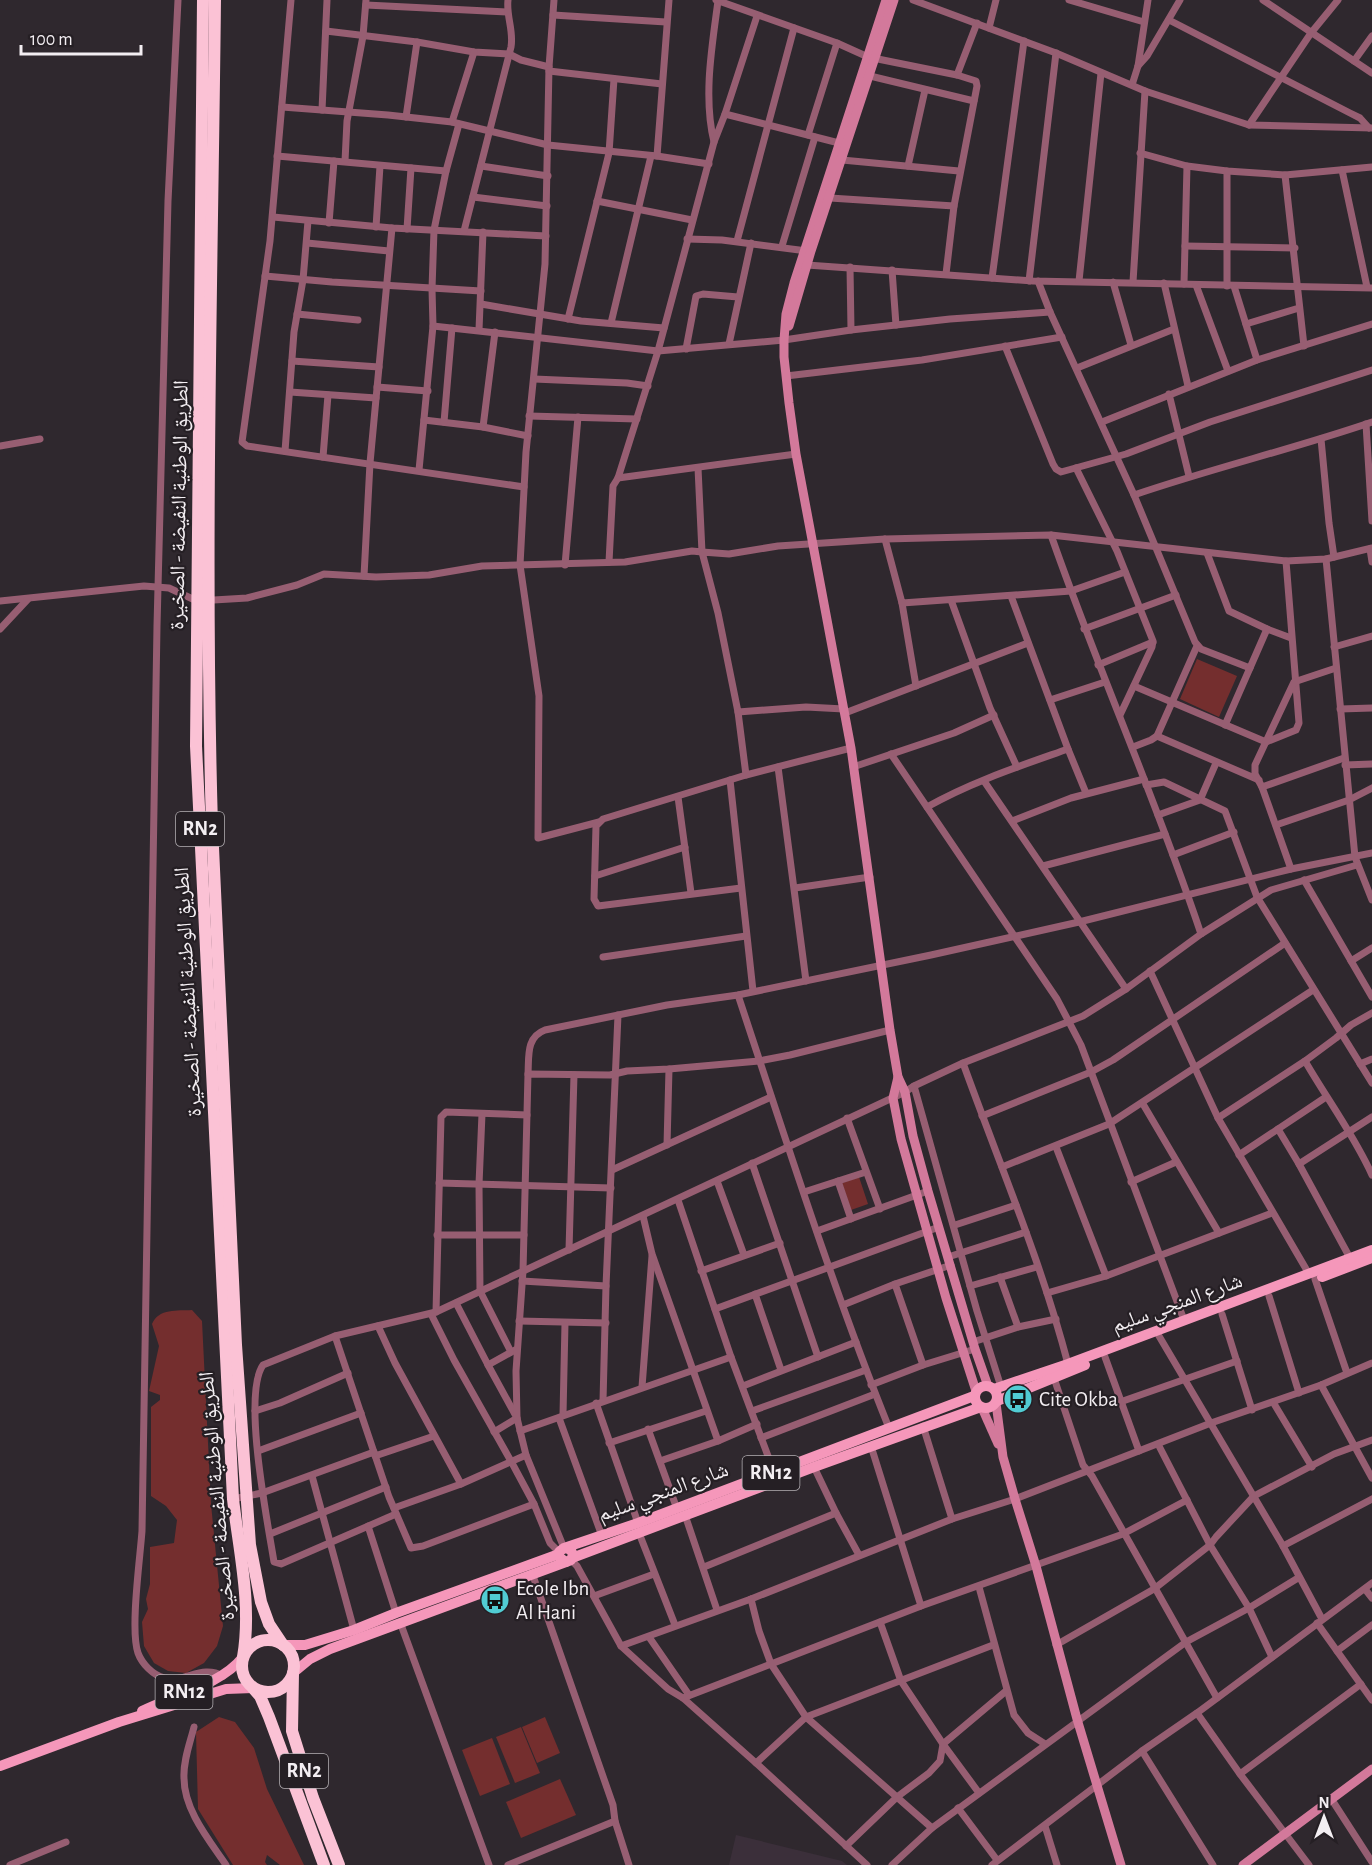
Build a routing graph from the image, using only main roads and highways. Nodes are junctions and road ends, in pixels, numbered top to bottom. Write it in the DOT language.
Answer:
graph roads {
  1 [pos="203,0"];
  2 [pos="215,0"];
  3 [pos="206,368"];
  4 [pos="203,601"];
  5 [pos="1372,1250"];
  6 [pos="1372,1259"];
  7 [pos="1312,1277"];
  8 [pos="994,1387"];
  9 [pos="975,1393"];
  10 [pos="996,1402"];
  11 [pos="981,1407"];
  12 [pos="681,1512"];
  13 [pos="639,1528"];
  14 [pos="565,1554"];
  15 [pos="398,1618"];
  16 [pos="283,1645"];
  17 [pos="243,1657"];
  18 [pos="293,1673"];
  19 [pos="253,1688"];
  20 [pos="119,1722"];
  21 [pos="0,1766"];
  22 [pos="324,1865"];
  23 [pos="339,1865"];
  1 -- 3 [label="highway, الطريق الوطنية النفيضة - الصخيرة / RN2"];
  2 -- 3 [label="highway, الطريق الوطنية النفيضة - الصخيرة / RN2"];
  3 -- 4 [label="highway, الطريق الوطنية النفيضة - الصخيرة / RN2"];
  4 -- 16 [label="highway, الطريق الوطنية النفيضة - الصخيرة / RN2"];
  4 -- 17 [label="highway, الطريق الوطنية النفيضة - الصخيرة / RN2"];
  5 -- 7 [label="main road, شارع المنجي سليم / RN12"];
  6 -- 7 [label="main road, شارع المنجي سليم / RN12"];
  7 -- 8 [label="main road, شارع المنجي سليم / RN12"];
  7 -- 10 [label="main road, شارع المنجي سليم / RN12"];
  8 -- 9 [label="main road, RN12"];
  8 -- 10 [label="main road"];
  9 -- 11 [label="main road"];
  9 -- 12 [label="main road, شارع المنجي سليم / RN12"];
  10 -- 11 [label="main road, RN12"];
  11 -- 12 [label="main road, شارع المنجي سليم / RN12"];
  12 -- 13 [label="main road, شارع المنجي سليم / RN12"];
  13 -- 14 [label="main road, شارع المنجي سليم / RN12"];
  13 -- 14 [label="main road, شارع المنجي سليم / RN12"];
  14 -- 15 [label="main road, شارع المنجي سليم / RN12"];
  14 -- 15 [label="main road, شارع المنجي سليم / RN12"];
  15 -- 16 [label="main road, شارع المنجي سليم / RN12"];
  15 -- 18 [label="main road, شارع المنجي سليم / RN12"];
  16 -- 17 [label="highway"];
  16 -- 18 [label="highway"];
  17 -- 19 [label="highway"];
  17 -- 20 [label="main road, RN12"];
  18 -- 19 [label="highway"];
  18 -- 23 [label="highway, RN2"];
  19 -- 20 [label="main road, RN12"];
  19 -- 22 [label="highway, RN2"];
  20 -- 21 [label="main road, RN12"];
}
